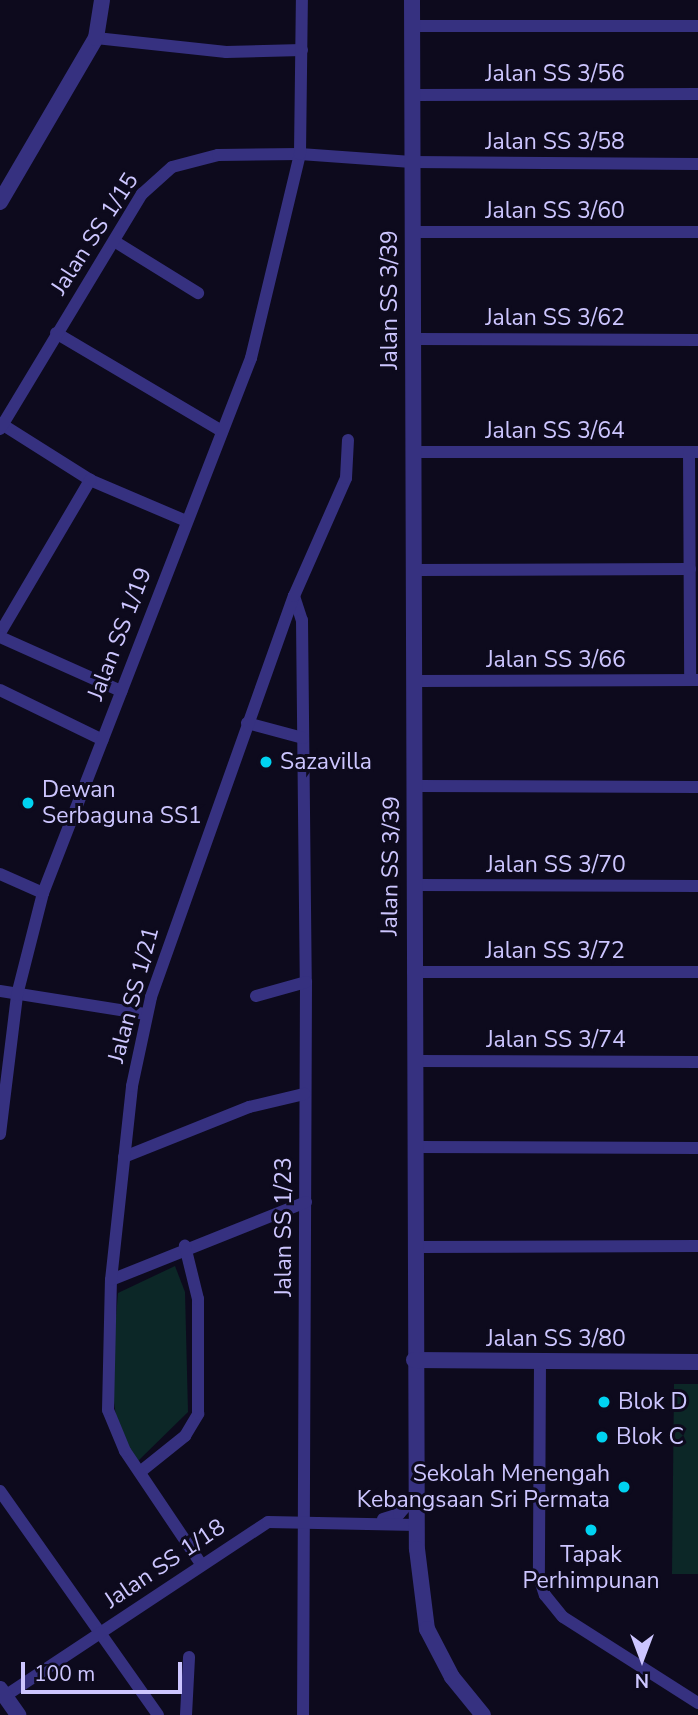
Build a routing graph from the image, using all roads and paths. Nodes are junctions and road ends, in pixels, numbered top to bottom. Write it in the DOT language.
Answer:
graph roads {
  1 [pos="102,0"];
  2 [pos="302,0"];
  3 [pos="412,0"];
  4 [pos="412,26"];
  5 [pos="698,26"];
  6 [pos="96,38"];
  7 [pos="302,50"];
  8 [pos="698,94"];
  9 [pos="412,95"];
  10 [pos="300,154"];
  11 [pos="412,162"];
  12 [pos="698,164"];
  13 [pos="0,202"];
  14 [pos="412,232"];
  15 [pos="698,232"];
  16 [pos="114,241"];
  17 [pos="198,293"];
  18 [pos="56,333"];
  19 [pos="412,338"];
  20 [pos="698,340"];
  21 [pos="1,425"];
  22 [pos="222,431"];
  23 [pos="348,440"];
  24 [pos="413,452"];
  25 [pos="693,452"];
  26 [pos="90,480"];
  27 [pos="186,521"];
  28 [pos="690,569"];
  29 [pos="413,570"];
  30 [pos="294,596"];
  31 [pos="0,635"];
  32 [pos="694,680"];
  33 [pos="414,681"];
  34 [pos="0,690"];
  35 [pos="121,691"];
  36 [pos="247,723"];
  37 [pos="303,738"];
  38 [pos="103,740"];
  39 [pos="415,786"];
  40 [pos="698,787"];
  41 [pos="0,874"];
  42 [pos="414,885"];
  43 [pos="698,886"];
  44 [pos="43,892"];
  45 [pos="413,972"];
  46 [pos="698,972"];
  47 [pos="306,982"];
  48 [pos="0,990"];
  49 [pos="17,995"];
  50 [pos="256,996"];
  51 [pos="146,1014"];
  52 [pos="414,1061"];
  53 [pos="698,1062"];
  54 [pos="304,1094"];
  55 [pos="0,1134"];
  56 [pos="414,1147"];
  57 [pos="698,1147"];
  58 [pos="124,1157"];
  59 [pos="306,1202"];
  60 [pos="185,1246"];
  61 [pos="698,1246"];
  62 [pos="416,1247"];
  63 [pos="111,1280"];
  64 [pos="414,1360"];
  65 [pos="540,1362"];
  66 [pos="698,1362"];
  67 [pos="140,1472"];
  68 [pos="0,1492"];
  69 [pos="416,1495"];
  70 [pos="305,1521"];
  71 [pos="365,1522"];
  72 [pos="416,1525"];
  73 [pos="201,1564"];
  74 [pos="99,1634"];
  75 [pos="189,1657"];
  76 [pos="2,1693"];
  77 [pos="698,1703"];
  78 [pos="18,1715"];
  79 [pos="158,1715"];
  80 [pos="186,1715"];
  81 [pos="303,1715"];
  82 [pos="483,1715"];
  1 -- 6 [label="street"];
  2 -- 7 [label="street, Jalan SS 1/19"];
  3 -- 4 [label="street, Jalan SS 3/39"];
  4 -- 5 [label="street"];
  4 -- 9 [label="street, Jalan SS 3/39"];
  6 -- 7 [label="street"];
  6 -- 13 [label="street"];
  7 -- 10 [label="street, Jalan SS 1/19"];
  8 -- 9 [label="street, Jalan SS 3/56"];
  9 -- 11 [label="street, Jalan SS 3/39"];
  10 -- 11 [label="street, Jalan SS 1/15"];
  10 -- 16 [label="street, Jalan SS 1/15"];
  10 -- 22 [label="street, Jalan SS 1/19"];
  11 -- 12 [label="street, Jalan SS 3/58"];
  11 -- 14 [label="street, Jalan SS 3/39"];
  14 -- 15 [label="street, Jalan SS 3/60"];
  14 -- 19 [label="street, Jalan SS 3/39"];
  16 -- 17 [label="street"];
  16 -- 18 [label="street, Jalan SS 1/15"];
  18 -- 21 [label="street, Jalan SS 1/15"];
  18 -- 22 [label="street"];
  19 -- 20 [label="street, Jalan SS 3/62"];
  19 -- 24 [label="street, Jalan SS 3/39"];
  21 -- 26 [label="street"];
  22 -- 27 [label="street, Jalan SS 1/19"];
  23 -- 30 [label="street, Jalan SS 1/21"];
  24 -- 25 [label="street, Jalan SS 3/64"];
  24 -- 29 [label="street, Jalan SS 3/39"];
  25 -- 28 [label="street"];
  26 -- 27 [label="street"];
  26 -- 31 [label="street"];
  27 -- 35 [label="street, Jalan SS 1/19"];
  28 -- 29 [label="street"];
  28 -- 32 [label="street"];
  29 -- 33 [label="street, Jalan SS 3/39"];
  30 -- 36 [label="street, Jalan SS 1/21"];
  30 -- 37 [label="street, Jalan SS 1/23"];
  31 -- 35 [label="street"];
  32 -- 33 [label="street, Jalan SS 3/66"];
  33 -- 39 [label="street, Jalan SS 3/39"];
  34 -- 38 [label="street"];
  35 -- 38 [label="street, Jalan SS 1/19"];
  36 -- 37 [label="street"];
  36 -- 51 [label="street, Jalan SS 1/21"];
  37 -- 47 [label="street, Jalan SS 1/23"];
  38 -- 44 [label="street, Jalan SS 1/19"];
  39 -- 40 [label="street"];
  39 -- 42 [label="street, Jalan SS 3/39"];
  41 -- 44 [label="street"];
  42 -- 43 [label="street, Jalan SS 3/70"];
  42 -- 45 [label="street, Jalan SS 3/39"];
  44 -- 49 [label="street, Jalan SS 1/19"];
  45 -- 46 [label="street, Jalan SS 3/72"];
  45 -- 52 [label="street, Jalan SS 3/39"];
  47 -- 50 [label="street"];
  47 -- 54 [label="street, Jalan SS 1/23"];
  48 -- 49 [label="street"];
  49 -- 51 [label="street"];
  49 -- 55 [label="street, Jalan SS 1/19"];
  51 -- 58 [label="street, Jalan SS 1/21"];
  52 -- 53 [label="street, Jalan SS 3/74"];
  52 -- 56 [label="street, Jalan SS 3/39"];
  54 -- 58 [label="street"];
  54 -- 59 [label="street, Jalan SS 1/23"];
  56 -- 57 [label="street"];
  56 -- 62 [label="street, Jalan SS 3/39"];
  58 -- 63 [label="street, Jalan SS 1/21"];
  59 -- 60 [label="street"];
  59 -- 70 [label="street, Jalan SS 1/23"];
  60 -- 63 [label="street"];
  60 -- 67 [label="street"];
  61 -- 62 [label="street"];
  62 -- 64 [label="street, Jalan SS 3/39"];
  63 -- 67 [label="street, Jalan SS 1/21"];
  64 -- 65 [label="street, Jalan SS 3/80"];
  64 -- 69 [label="street, Jalan SS 3/39"];
  65 -- 66 [label="street, Jalan SS 3/80"];
  65 -- 77 [label="street"];
  67 -- 73 [label="street, Jalan SS 1/21"];
  68 -- 74 [label="street"];
  69 -- 71 [label="street, Jalan SS 1/18"];
  69 -- 72 [label="street, Jalan SS 3/39"];
  70 -- 71 [label="street, Jalan SS 1/18"];
  70 -- 73 [label="street, Jalan SS 1/18"];
  70 -- 81 [label="street, Jalan SS 1/23"];
  71 -- 72 [label="street, Jalan SS 1/18"];
  72 -- 82 [label="street, Jalan SS 3/39"];
  73 -- 74 [label="street, Jalan SS 1/18"];
  74 -- 76 [label="street, Jalan SS 1/18"];
  74 -- 79 [label="street"];
  75 -- 80 [label="street"];
  76 -- 78 [label="street"];
}
